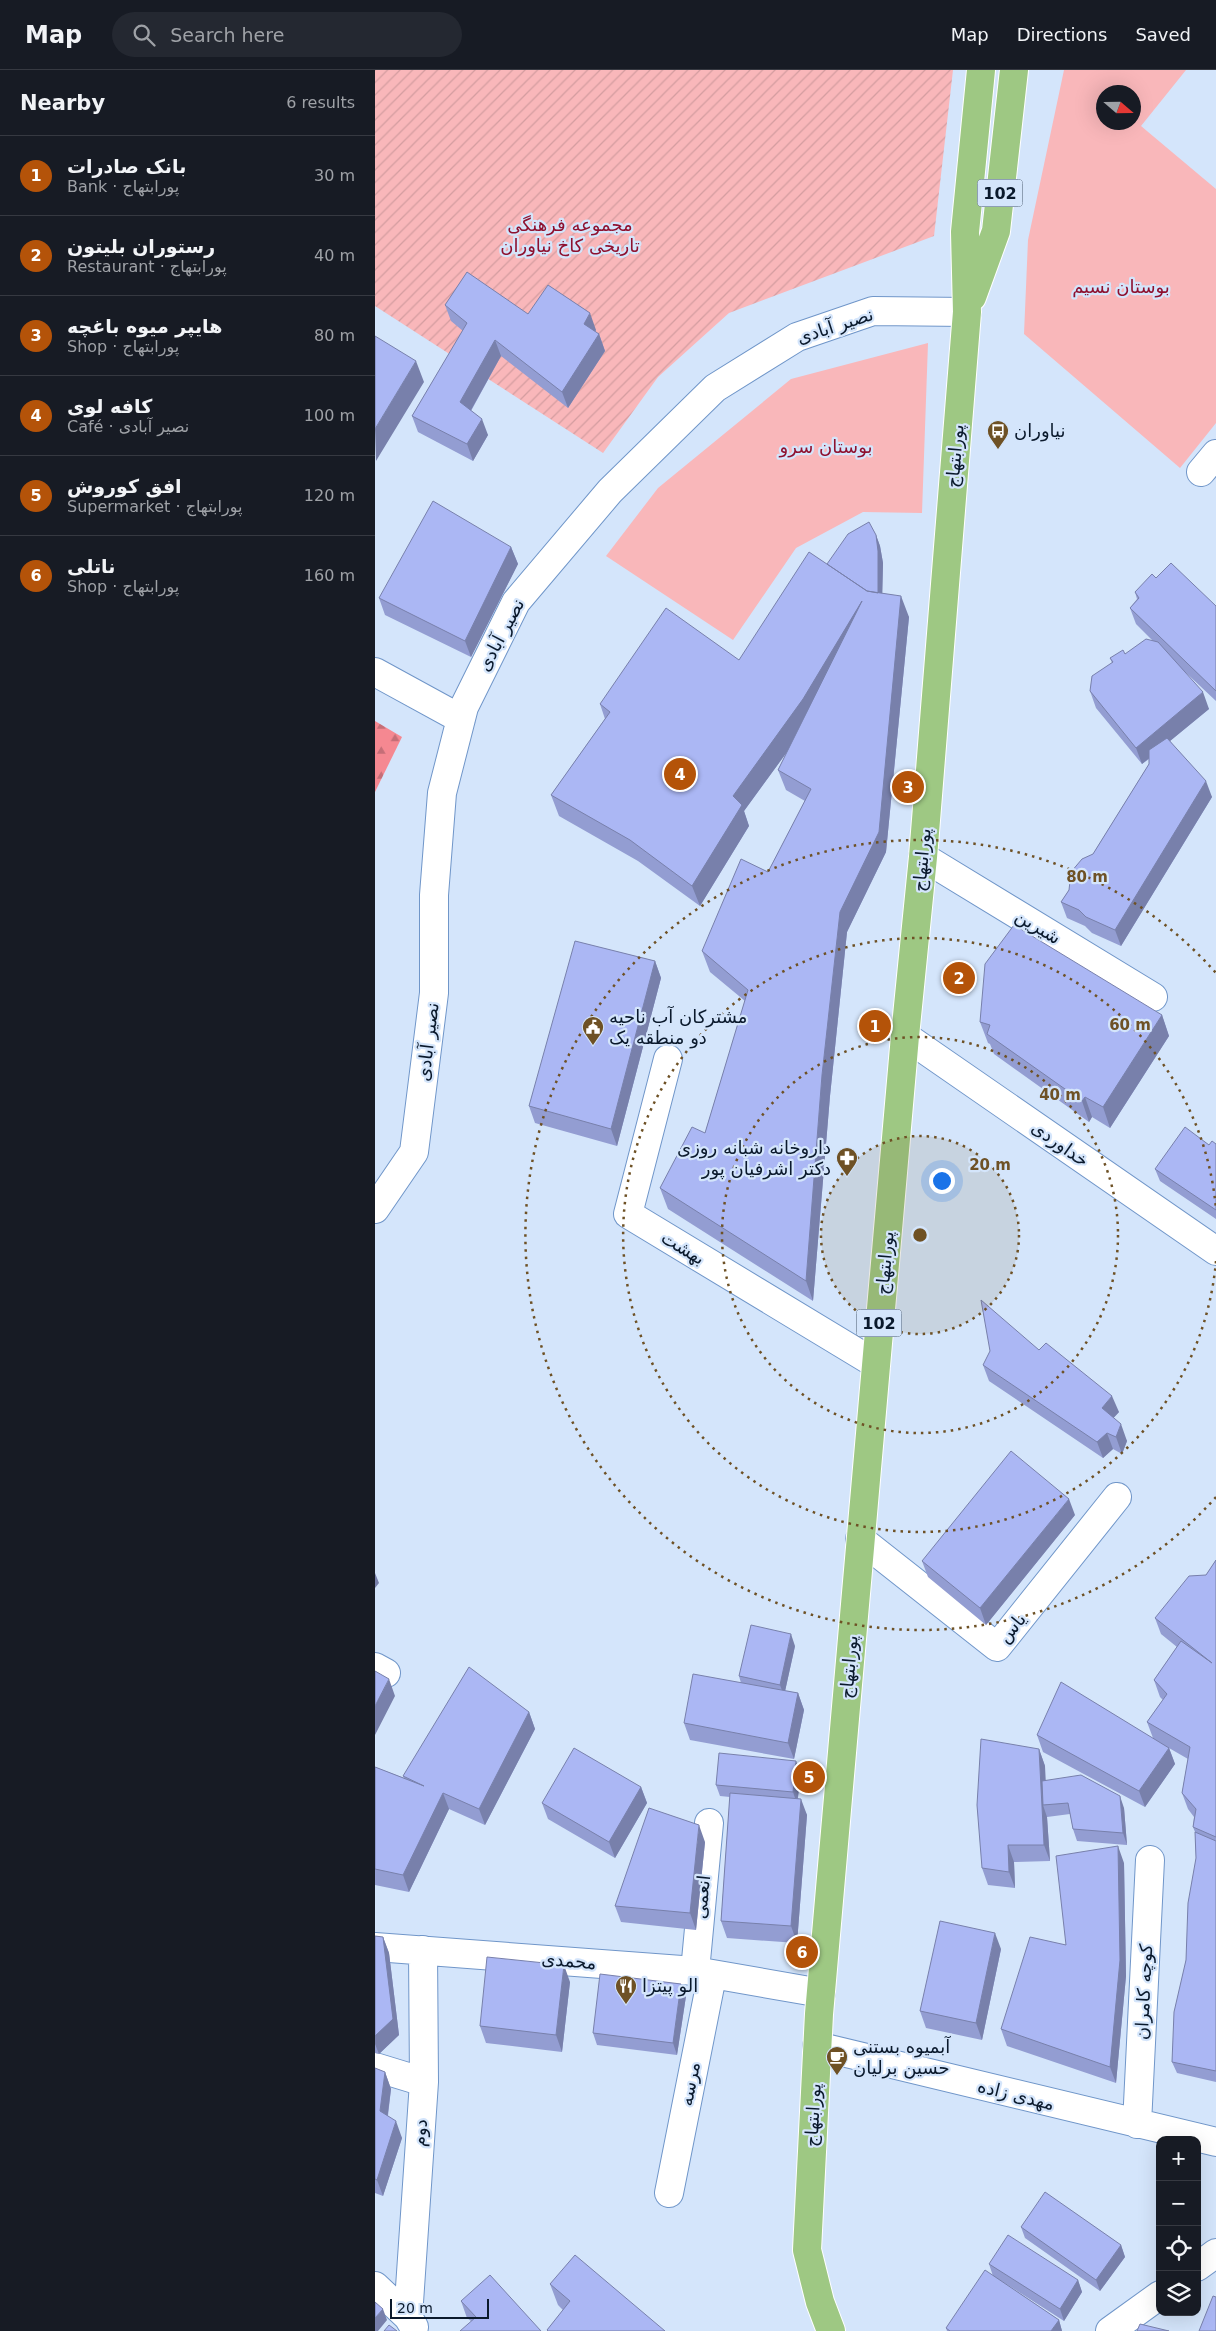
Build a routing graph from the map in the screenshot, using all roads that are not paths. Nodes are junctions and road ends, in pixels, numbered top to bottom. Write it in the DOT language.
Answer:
graph roads {
  1 [pos="981,70"];
  2 [pos="1014,70"];
  3 [pos="967,312"];
  4 [pos="375,672"];
  5 [pos="461,719"];
  6 [pos="923,857"];
  7 [pos="1153,997"];
  8 [pos="905,1036"];
  9 [pos="668,1059"];
  10 [pos="375,1208"];
  11 [pos="1216,1251"];
  12 [pos="876,1364"];
  13 [pos="1117,1497"];
  14 [pos="860,1539"];
  15 [pos="709,1823"];
  16 [pos="1150,1860"];
  17 [pos="375,1946"];
  18 [pos="423,1950"];
  19 [pos="704,1973"];
  20 [pos="821,1993"];
  21 [pos="817,2046"];
  22 [pos="375,2067"];
  23 [pos="424,2082"];
  24 [pos="1137,2124"];
  25 [pos="1216,2142"];
  26 [pos="669,2193"];
  27 [pos="1216,2253"];
  28 [pos="1201,2264"];
  29 [pos="375,2286"];
  30 [pos="1156,2298"];
  31 [pos="412,2324"];
  32 [pos="831,2331"];
  33 [pos="1110,2331"];
  1 -- 3 [label="main road, پورابتهاج / 102"];
  2 -- 3 [label="main road, پورابتهاج / 102"];
  3 -- 5 [label="street, نصیر آبادی"];
  3 -- 6 [label="main road, پورابتهاج / 102"];
  4 -- 5 [label="street"];
  5 -- 10 [label="street, نصیر آبادی"];
  6 -- 7 [label="street, شیرین"];
  6 -- 8 [label="main road, پورابتهاج / 102"];
  8 -- 11 [label="street, خداوردی"];
  8 -- 12 [label="main road, پورابتهاج / 102"];
  9 -- 12 [label="street, بهشت"];
  12 -- 14 [label="main road, پورابتهاج / 102"];
  13 -- 14 [label="street, یاس"];
  14 -- 20 [label="main road, پورابتهاج / 102"];
  15 -- 19 [label="street, انعمی"];
  16 -- 24 [label="street, کوچه کامران"];
  17 -- 18 [label="street, محمدی"];
  18 -- 19 [label="street, محمدی"];
  18 -- 23 [label="street, دوم"];
  19 -- 20 [label="street, محمدی"];
  19 -- 26 [label="street, مرسه"];
  20 -- 21 [label="main road, پورابتهاج / 102"];
  21 -- 24 [label="street, مهدی زاده"];
  21 -- 32 [label="main road, پورابتهاج / 102"];
  22 -- 23 [label="street"];
  23 -- 31 [label="street, دوم"];
  24 -- 25 [label="street, مهدی زاده"];
  27 -- 28 [label="street"];
  29 -- 31 [label="street"];
  30 -- 33 [label="street"];
}
